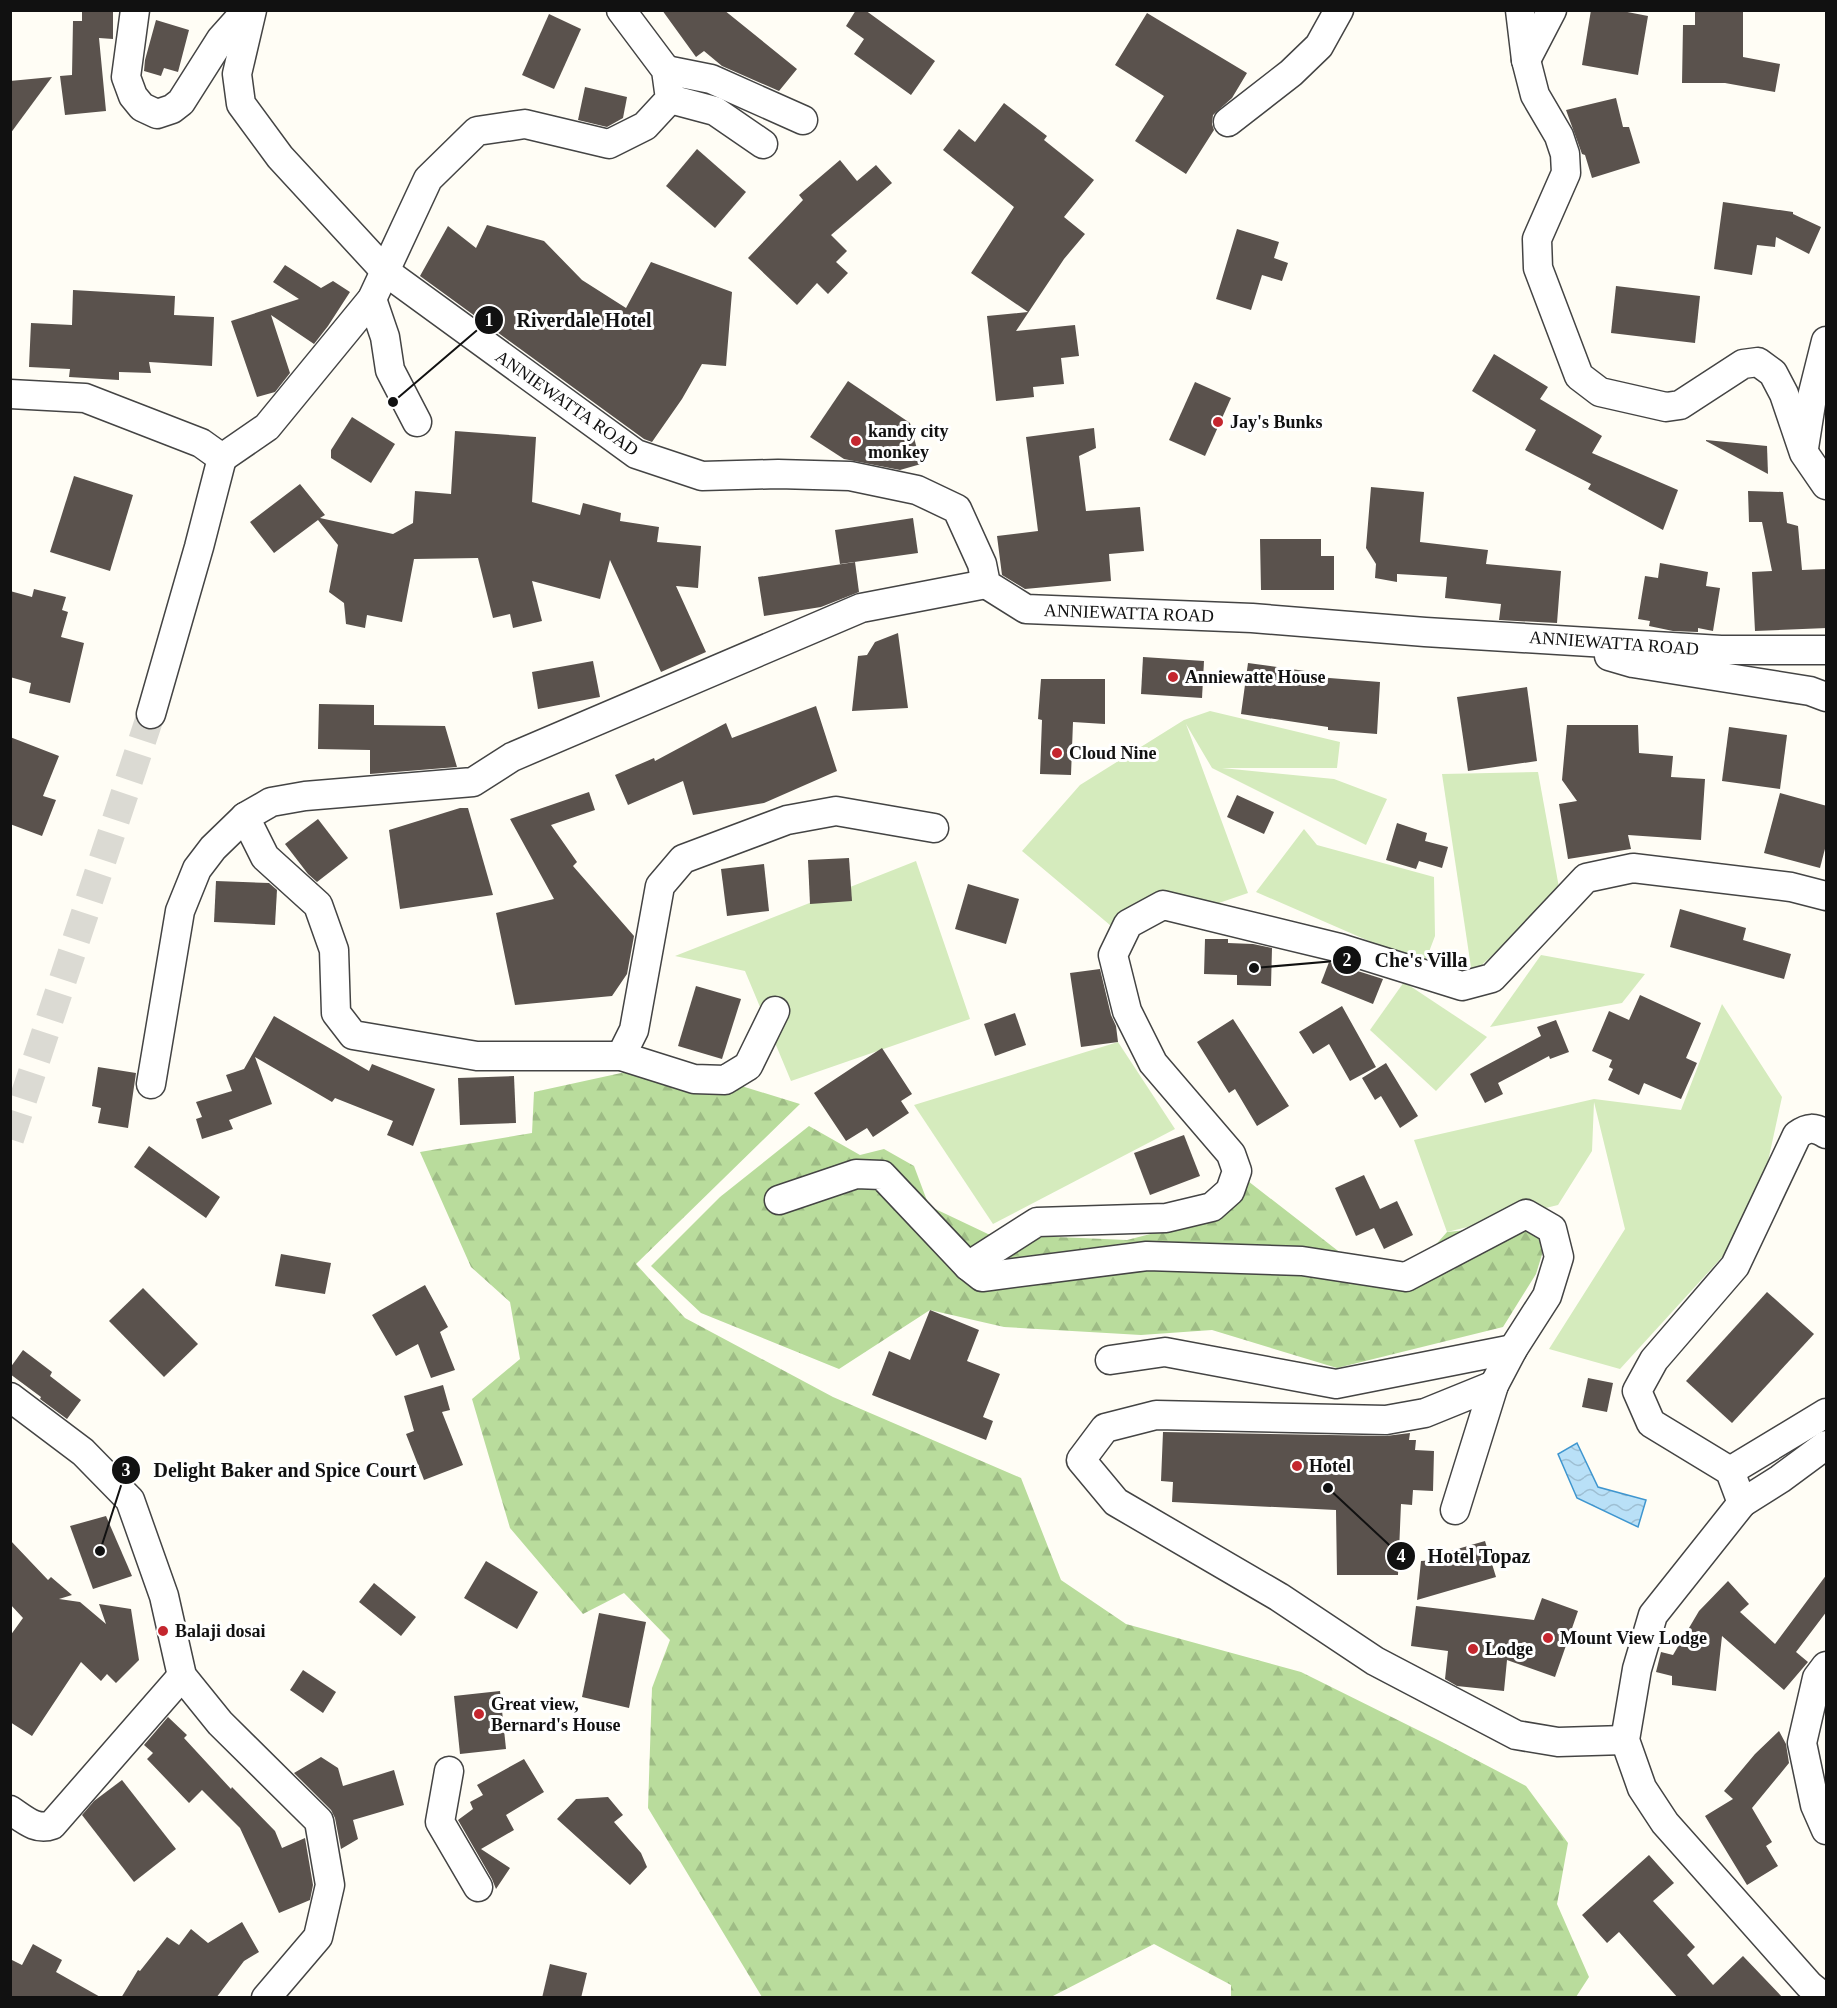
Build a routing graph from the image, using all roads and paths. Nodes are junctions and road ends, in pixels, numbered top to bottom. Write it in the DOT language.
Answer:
graph roads {
  1 [pos="135,10"];
  2 [pos="247,10"];
  3 [pos="252,10"];
  4 [pos="621,10"];
  5 [pos="1339,10"];
  6 [pos="1520,10"];
  7 [pos="1552,10"];
  8 [pos="1526,60"];
  9 [pos="666,70"];
  10 [pos="670,99"];
  11 [pos="803,120"];
  12 [pos="1228,122"];
  13 [pos="763,144"];
  14 [pos="386,272"];
  15 [pos="372,299"];
  16 [pos="1827,341"];
  17 [pos="10,394"];
  18 [pos="417,422"];
  19 [pos="1804,453"];
  20 [pos="222,458"];
  21 [pos="1827,485"];
  22 [pos="986,584"];
  23 [pos="1575,640"];
  24 [pos="1827,650"];
  25 [pos="1827,697"];
  26 [pos="151,714"];
  27 [pos="245,817"];
  28 [pos="934,828"];
  29 [pos="1827,896"];
  30 [pos="775,1011"];
  31 [pos="621,1056"];
  32 [pos="151,1083"];
  33 [pos="1827,1134"];
  34 [pos="779,1200"];
  35 [pos="968,1266"];
  36 [pos="1513,1349"];
  37 [pos="1110,1360"];
  38 [pos="1494,1385"];
  39 [pos="10,1397"];
  40 [pos="1827,1413"];
  41 [pos="1827,1445"];
  42 [pos="1730,1471"];
  43 [pos="1742,1503"];
  44 [pos="1455,1510"];
  45 [pos="1827,1666"];
  46 [pos="182,1676"];
  47 [pos="1625,1740"];
  48 [pos="449,1771"];
  49 [pos="10,1810"];
  50 [pos="1827,1830"];
  51 [pos="478,1887"];
  52 [pos="266,1998"];
  53 [pos="1825,1998"];
  1 -- 2 [label="street"];
  3 -- 14 [label="street, ANNIEWATTA ROAD"];
  4 -- 9 [label="street"];
  5 -- 12 [label="street"];
  6 -- 8 [label="street"];
  7 -- 8 [label="street"];
  8 -- 19 [label="street"];
  9 -- 10 [label="street"];
  9 -- 11 [label="street"];
  10 -- 13 [label="street"];
  10 -- 14 [label="street"];
  14 -- 15 [label="street"];
  14 -- 22 [label="street, ANNIEWATTA ROAD"];
  15 -- 18 [label="street"];
  15 -- 20 [label="street"];
  16 -- 19 [label="street"];
  17 -- 20 [label="street"];
  19 -- 21 [label="street"];
  20 -- 26 [label="street"];
  22 -- 23 [label="street, ANNIEWATTA ROAD"];
  22 -- 27 [label="street"];
  23 -- 24 [label="street, ANNIEWATTA ROAD"];
  23 -- 25 [label="street"];
  27 -- 31 [label="street"];
  27 -- 32 [label="street"];
  28 -- 31 [label="street"];
  29 -- 35 [label="street"];
  30 -- 31 [label="street"];
  33 -- 42 [label="street"];
  34 -- 35 [label="street"];
  35 -- 36 [label="street"];
  36 -- 37 [label="street"];
  36 -- 38 [label="street"];
  38 -- 44 [label="street"];
  38 -- 47 [label="street"];
  39 -- 46 [label="street"];
  40 -- 42 [label="street"];
  41 -- 43 [label="street"];
  42 -- 43 [label="street"];
  43 -- 47 [label="street"];
  45 -- 50 [label="street"];
  46 -- 49 [label="street"];
  46 -- 52 [label="street"];
  47 -- 53 [label="street"];
  48 -- 51 [label="street"];
}
